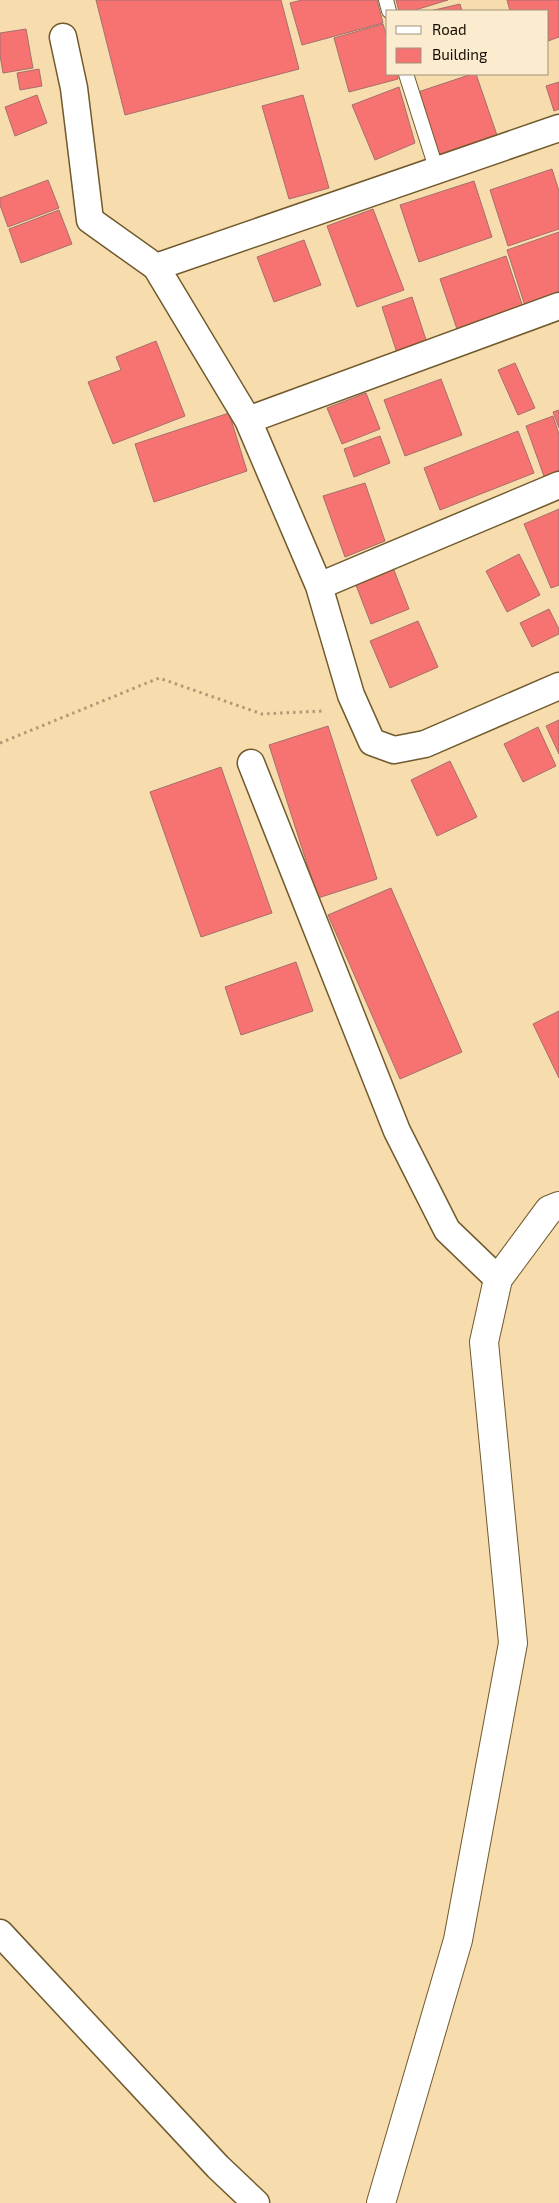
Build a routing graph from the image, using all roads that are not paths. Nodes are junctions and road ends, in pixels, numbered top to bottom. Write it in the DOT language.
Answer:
graph roads {
  1 [pos="63,37"];
  2 [pos="406,75"];
  3 [pos="559,128"];
  4 [pos="437,171"];
  5 [pos="156,267"];
  6 [pos="559,306"];
  7 [pos="248,420"];
  8 [pos="559,486"];
  9 [pos="319,586"];
  10 [pos="559,686"];
  11 [pos="251,763"];
  12 [pos="559,1206"];
  13 [pos="498,1280"];
  14 [pos="0,1932"];
  15 [pos="256,2203"];
  16 [pos="381,2203"];
  1 -- 5 [label="street"];
  2 -- 4 [label="lane"];
  3 -- 4 [label="street"];
  4 -- 5 [label="street"];
  5 -- 7 [label="street"];
  6 -- 7 [label="street"];
  7 -- 9 [label="street"];
  8 -- 9 [label="street"];
  9 -- 10 [label="street"];
  11 -- 13 [label="street"];
  12 -- 13 [label="street"];
  13 -- 16 [label="street"];
  14 -- 15 [label="street"];
}
